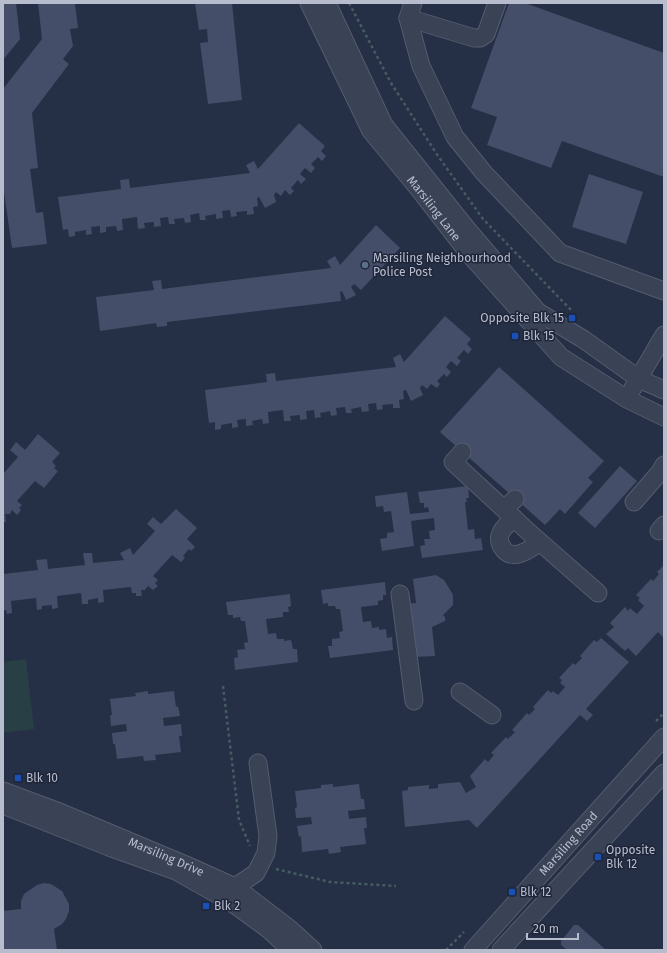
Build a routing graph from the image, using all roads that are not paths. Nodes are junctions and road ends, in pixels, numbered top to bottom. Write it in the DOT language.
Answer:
graph roads {
  1 [pos="310,3"];
  2 [pos="327,3"];
  3 [pos="497,3"];
  4 [pos="410,10"];
  5 [pos="352,73"];
  6 [pos="664,291"];
  7 [pos="664,335"];
  8 [pos="639,379"];
  9 [pos="664,390"];
  10 [pos="627,399"];
  11 [pos="664,417"];
  12 [pos="462,452"];
  13 [pos="663,472"];
  14 [pos="634,502"];
  15 [pos="511,509"];
  16 [pos="539,542"];
  17 [pos="598,593"];
  18 [pos="400,594"];
  19 [pos="460,692"];
  20 [pos="414,701"];
  21 [pos="492,715"];
  22 [pos="664,737"];
  23 [pos="258,764"];
  24 [pos="664,773"];
  25 [pos="3,791"];
  26 [pos="3,805"];
  27 [pos="233,894"];
  28 [pos="291,950"];
  29 [pos="313,950"];
  30 [pos="473,950"];
  31 [pos="501,950"];
  1 -- 5 [label="street, Marsiling Lane"];
  2 -- 5 [label="street, Marsiling Lane"];
  3 -- 4 [label="street"];
  4 -- 6 [label="street"];
  5 -- 8 [label="street, Marsiling Lane"];
  5 -- 10 [label="street, Marsiling Lane"];
  7 -- 8 [label="street"];
  8 -- 9 [label="street, Marsiling Lane"];
  8 -- 10 [label="street"];
  10 -- 11 [label="street, Marsiling Lane"];
  12 -- 15 [label="street"];
  13 -- 14 [label="street"];
  15 -- 16 [label="street"];
  15 -- 16 [label="street"];
  16 -- 17 [label="street"];
  18 -- 20 [label="street"];
  19 -- 21 [label="street"];
  22 -- 30 [label="street, Marsiling Road"];
  23 -- 27 [label="street"];
  24 -- 31 [label="street, Marsiling Road"];
  25 -- 27 [label="street, Marsiling Drive"];
  26 -- 27 [label="street, Marsiling Drive"];
  27 -- 28 [label="street, Marsiling Drive"];
  27 -- 29 [label="street, Marsiling Drive"];
}
